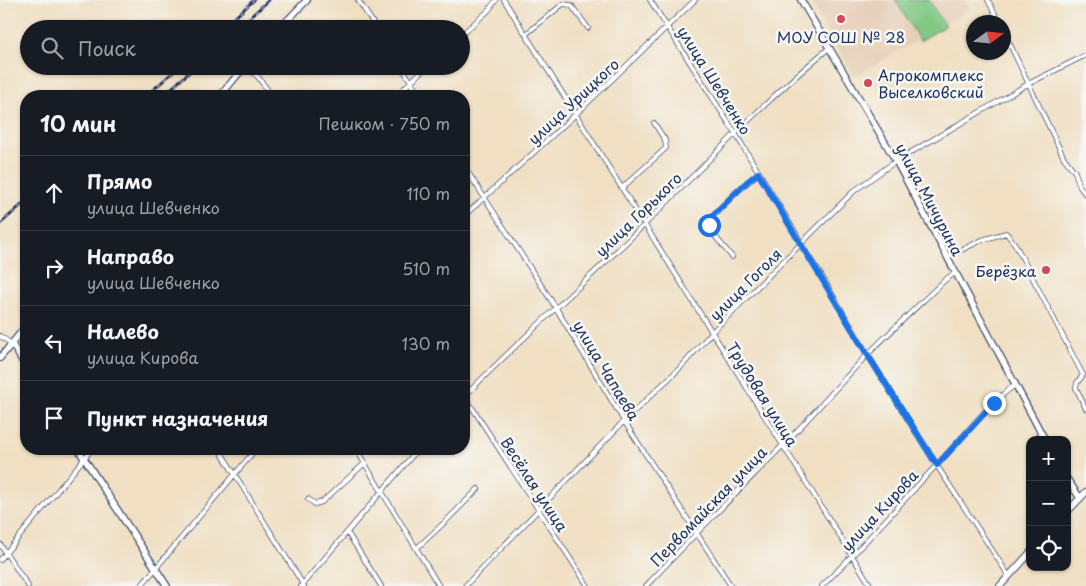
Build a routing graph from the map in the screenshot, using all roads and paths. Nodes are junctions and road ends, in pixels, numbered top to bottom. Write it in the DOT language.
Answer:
graph roads {
  1 [pos="307,0"];
  2 [pos="358,0"];
  3 [pos="496,0"];
  4 [pos="505,0"];
  5 [pos="650,0"];
  6 [pos="695,0"];
  7 [pos="801,0"];
  8 [pos="988,0"];
  9 [pos="996,15"];
  10 [pos="288,20"];
  11 [pos="371,20"];
  12 [pos="668,26"];
  13 [pos="470,27"];
  14 [pos="588,28"];
  15 [pos="526,34"];
  16 [pos="1011,47"];
  17 [pos="829,48"];
  18 [pos="1086,55"];
  19 [pos="238,75"];
  20 [pos="255,75"];
  21 [pos="406,75"];
  22 [pos="416,75"];
  23 [pos="410,81"];
  24 [pos="1028,84"];
  25 [pos="225,90"];
  26 [pos="267,90"];
  27 [pos="402,90"];
  28 [pos="416,90"];
  29 [pos="576,114"];
  30 [pos="654,123"];
  31 [pos="735,134"];
  32 [pos="896,161"];
  33 [pos="758,173"];
  34 [pos="470,175"];
  35 [pos="622,187"];
  36 [pos="1086,195"];
  37 [pos="484,196"];
  38 [pos="470,210"];
  39 [pos="645,224"];
  40 [pos="801,245"];
  41 [pos="732,257"];
  42 [pos="947,257"];
  43 [pos="955,273"];
  44 [pos="556,308"];
  45 [pos="712,332"];
  46 [pos="20,334"];
  47 [pos="0,336"];
  48 [pos="12,344"];
  49 [pos="868,354"];
  50 [pos="20,357"];
  51 [pos="0,358"];
  52 [pos="1015,385"];
  53 [pos="470,390"];
  54 [pos="470,405"];
  55 [pos="1086,409"];
  56 [pos="624,421"];
  57 [pos="1043,436"];
  58 [pos="782,446"];
  59 [pos="82,455"];
  60 [pos="87,455"];
  61 [pos="223,455"];
  62 [pos="251,455"];
  63 [pos="360,455"];
  64 [pos="413,455"];
  65 [pos="84,458"];
  66 [pos="365,463"];
  67 [pos="937,465"];
  68 [pos="235,473"];
  69 [pos="1068,481"];
  70 [pos="478,489"];
  71 [pos="382,491"];
  72 [pos="1086,492"];
  73 [pos="1080,498"];
  74 [pos="308,499"];
  75 [pos="1071,508"];
  76 [pos="538,509"];
  77 [pos="347,532"];
  78 [pos="697,532"];
  79 [pos="0,544"];
  80 [pos="416,548"];
  81 [pos="6,553"];
  82 [pos="852,557"];
  83 [pos="1026,557"];
  84 [pos="0,560"];
  85 [pos="156,568"];
  86 [pos="1009,576"];
  87 [pos="303,585"];
  88 [pos="28,586"];
  89 [pos="141,586"];
  90 [pos="168,586"];
  91 [pos="381,586"];
  92 [pos="440,586"];
  93 [pos="465,586"];
  94 [pos="588,586"];
  95 [pos="646,586"];
  96 [pos="731,586"];
  97 [pos="822,586"];
  98 [pos="871,586"];
  99 [pos="1000,586"];
  1 -- 10 [label="street"];
  2 -- 11 [label="street"];
  3 -- 13 [label="street"];
  4 -- 15 [label="street, Трудовая улица"];
  5 -- 12 [label="street, улица Шевченко"];
  6 -- 12 [label="street, улица Урицкого"];
  7 -- 17 [label="street, улица Мичурина"];
  8 -- 9 [label="street"];
  12 -- 29 [label="street, улица Урицкого"];
  12 -- 31 [label="street, улица Шевченко"];
  14 -- 15 [label="street"];
  15 -- 29 [label="street, Трудовая улица"];
  16 -- 24 [label="street"];
  17 -- 31 [label="street, улица Горького"];
  17 -- 32 [label="street, улица Мичурина"];
  18 -- 24 [label="street, улица Гоголя"];
  19 -- 25 [label="street"];
  20 -- 26 [label="street"];
  21 -- 23 [label="street"];
  22 -- 23 [label="street"];
  23 -- 27 [label="street"];
  23 -- 28 [label="street"];
  24 -- 32 [label="street, улица Гоголя"];
  24 -- 36 [label="street"];
  29 -- 35 [label="street, Трудовая улица"];
  29 -- 37 [label="street, улица Урицкого"];
  30 -- 35 [label="street"];
  31 -- 33 [label="street, улица Шевченко"];
  31 -- 39 [label="street, улица Горького"];
  32 -- 40 [label="street, улица Гоголя"];
  32 -- 42 [label="street, улица Мичурина"];
  33 -- 40 [label="street, улица Шевченко"];
  33 -- 41 [label="street"];
  34 -- 37 [label="street, улица Чапаева"];
  35 -- 39 [label="street, Трудовая улица"];
  37 -- 38 [label="street, улица Урицкого"];
  37 -- 44 [label="street, улица Чапаева"];
  39 -- 44 [label="street, улица Горького"];
  39 -- 45 [label="street, Трудовая улица"];
  40 -- 45 [label="street, улица Гоголя"];
  40 -- 49 [label="street, улица Шевченко"];
  42 -- 43 [label="street, улица Мичурина"];
  42 -- 55 [label="street"];
  43 -- 49 [label="street, Первомайская улица"];
  43 -- 52 [label="street, улица Мичурина"];
  44 -- 53 [label="street, улица Горького"];
  44 -- 56 [label="street, улица Чапаева"];
  45 -- 56 [label="street, улица Гоголя"];
  45 -- 58 [label="street, Трудовая улица"];
  46 -- 48 [label="street"];
  47 -- 48 [label="street"];
  48 -- 50 [label="street"];
  48 -- 51 [label="street"];
  49 -- 58 [label="street, Первомайская улица"];
  49 -- 67 [label="street, улица Шевченко"];
  52 -- 57 [label="street, улица Мичурина"];
  52 -- 67 [label="street, улица Кирова"];
  54 -- 76 [label="street, Весёлая улица"];
  56 -- 76 [label="street, улица Гоголя"];
  56 -- 78 [label="street, улица Чапаева"];
  58 -- 78 [label="street, Первомайская улица"];
  58 -- 82 [label="street, Трудовая улица"];
  59 -- 65 [label="street"];
  60 -- 65 [label="street"];
  61 -- 68 [label="street"];
  62 -- 68 [label="street"];
  63 -- 66 [label="street"];
  64 -- 71 [label="street"];
  65 -- 81 [label="street"];
  65 -- 85 [label="street"];
  66 -- 71 [label="street"];
  66 -- 74 [label="street"];
  67 -- 82 [label="street, улица Кирова"];
  67 -- 86 [label="street, улица Шевченко"];
  68 -- 85 [label="street"];
  68 -- 87 [label="street"];
  69 -- 73 [label="street"];
  70 -- 80 [label="street"];
  71 -- 77 [label="street"];
  71 -- 80 [label="street"];
  72 -- 73 [label="main road"];
  73 -- 75 [label="main road"];
  76 -- 93 [label="street, улица Гоголя"];
  76 -- 94 [label="street, Весёлая улица"];
  77 -- 87 [label="street"];
  77 -- 91 [label="street"];
  78 -- 95 [label="street, Первомайская улица"];
  78 -- 96 [label="street, улица Чапаева"];
  79 -- 81 [label="street"];
  80 -- 92 [label="street"];
  81 -- 84 [label="street"];
  81 -- 88 [label="street"];
  82 -- 97 [label="street, улица Кирова"];
  82 -- 98 [label="street, Трудовая улица"];
  83 -- 86 [label="main road"];
  85 -- 89 [label="street"];
  85 -- 90 [label="street"];
  86 -- 99 [label="main road"];
}
